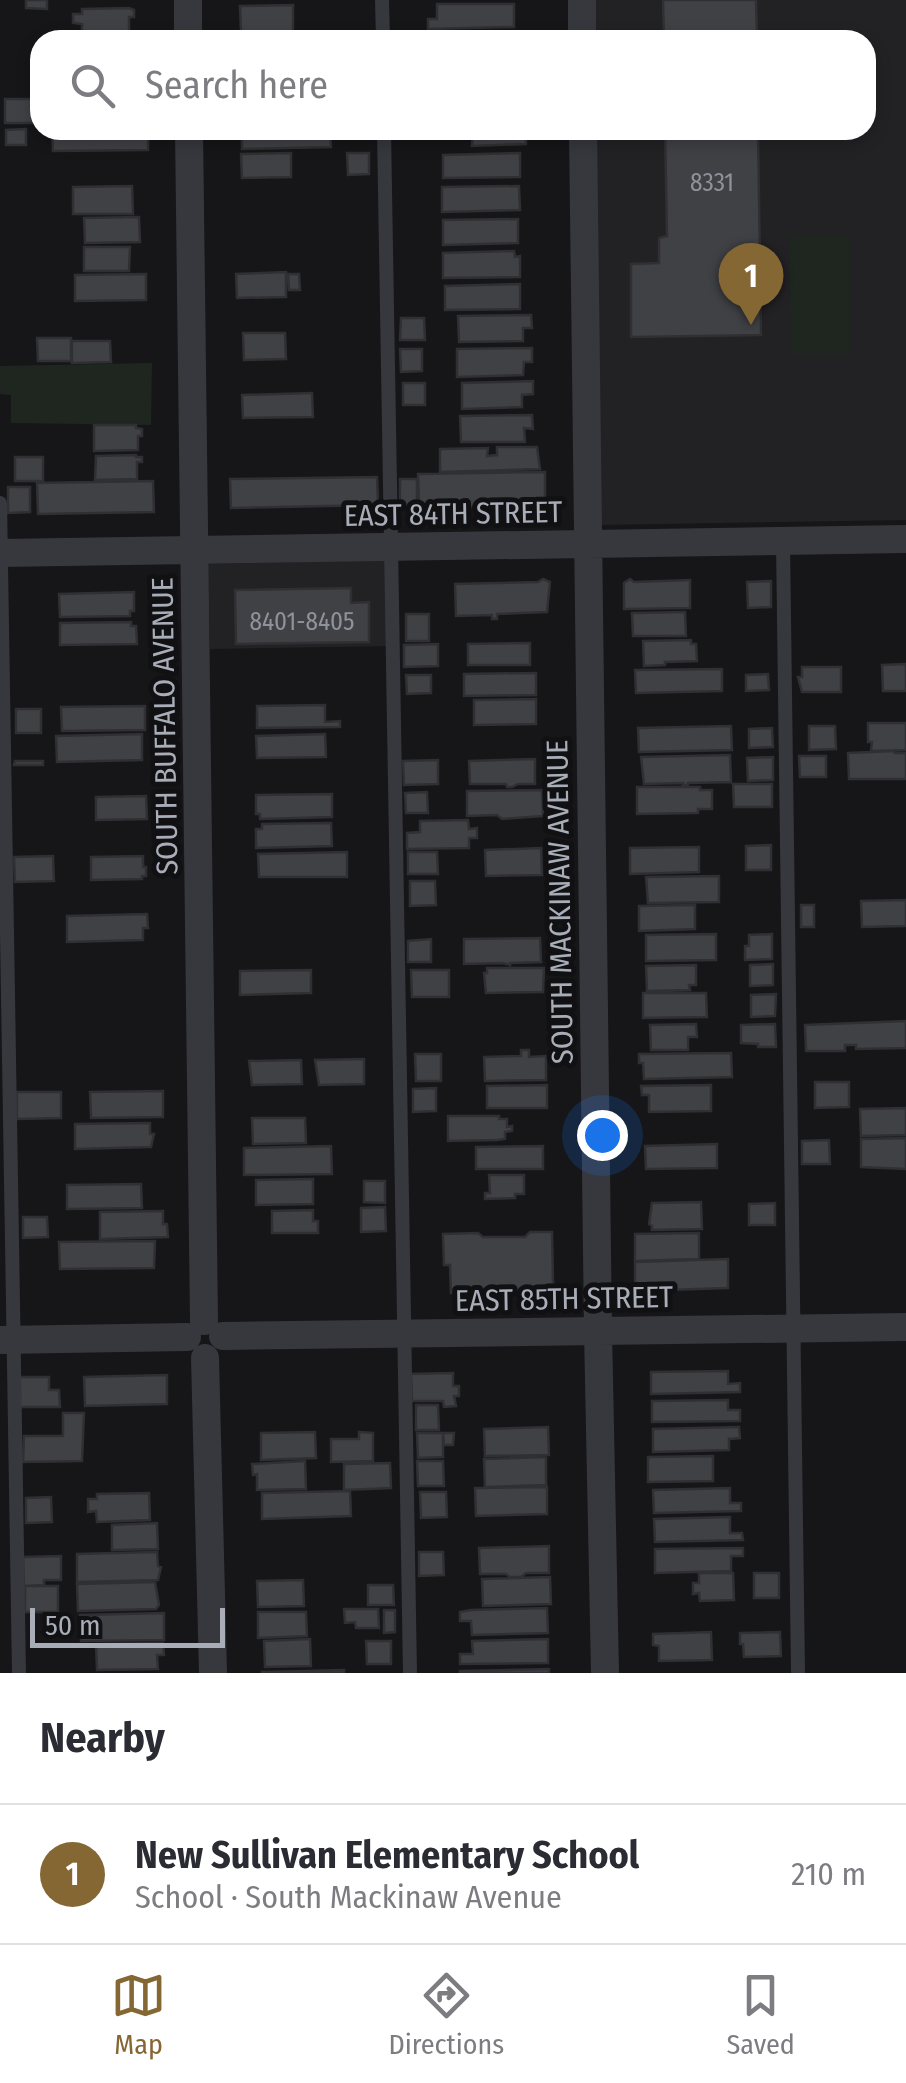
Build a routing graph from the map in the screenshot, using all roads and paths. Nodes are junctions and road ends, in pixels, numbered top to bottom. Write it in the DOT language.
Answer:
graph roads {
  1 [pos="188,0"];
  2 [pos="382,0"];
  3 [pos="582,0"];
  4 [pos="188,30"];
  5 [pos="382,30"];
  6 [pos="582,30"];
  7 [pos="189,140"];
  8 [pos="384,140"];
  9 [pos="583,140"];
  10 [pos="0,503"];
  11 [pos="906,540"];
  12 [pos="783,542"];
  13 [pos="587,545"];
  14 [pos="391,548"];
  15 [pos="195,550"];
  16 [pos="0,553"];
  17 [pos="906,1327"];
  18 [pos="795,1328"];
  19 [pos="598,1331"];
  20 [pos="404,1334"];
  21 [pos="205,1338"];
  22 [pos="7,1340"];
  23 [pos="19,1673"];
  24 [pos="213,1673"];
  25 [pos="410,1673"];
  26 [pos="606,1673"];
  27 [pos="798,1673"];
  1 -- 4 [label="street"];
  2 -- 5 [label="lane"];
  3 -- 6 [label="street"];
  7 -- 15 [label="street, SOUTH BUFFALO AVENUE"];
  8 -- 14 [label="lane"];
  9 -- 13 [label="street, SOUTH MACKINAW AVENUE"];
  10 -- 16 [label="lane"];
  11 -- 12 [label="street, EAST 84TH STREET"];
  12 -- 13 [label="street, EAST 84TH STREET"];
  12 -- 18 [label="lane"];
  13 -- 14 [label="street, EAST 84TH STREET"];
  13 -- 19 [label="street, SOUTH MACKINAW AVENUE"];
  14 -- 15 [label="street, EAST 84TH STREET"];
  14 -- 20 [label="lane"];
  15 -- 16 [label="street, EAST 84TH STREET"];
  15 -- 21 [label="street, SOUTH BUFFALO AVENUE"];
  16 -- 22 [label="lane"];
  17 -- 18 [label="street, EAST 85TH STREET"];
  18 -- 19 [label="street, EAST 85TH STREET"];
  18 -- 27 [label="lane"];
  19 -- 20 [label="street, EAST 85TH STREET"];
  19 -- 26 [label="street, SOUTH MACKINAW AVENUE"];
  20 -- 21 [label="street, EAST 85TH STREET"];
  20 -- 25 [label="lane"];
  21 -- 22 [label="street, EAST 85TH STREET"];
  21 -- 24 [label="street, SOUTH BUFFALO AVENUE"];
  22 -- 23 [label="lane"];
}
